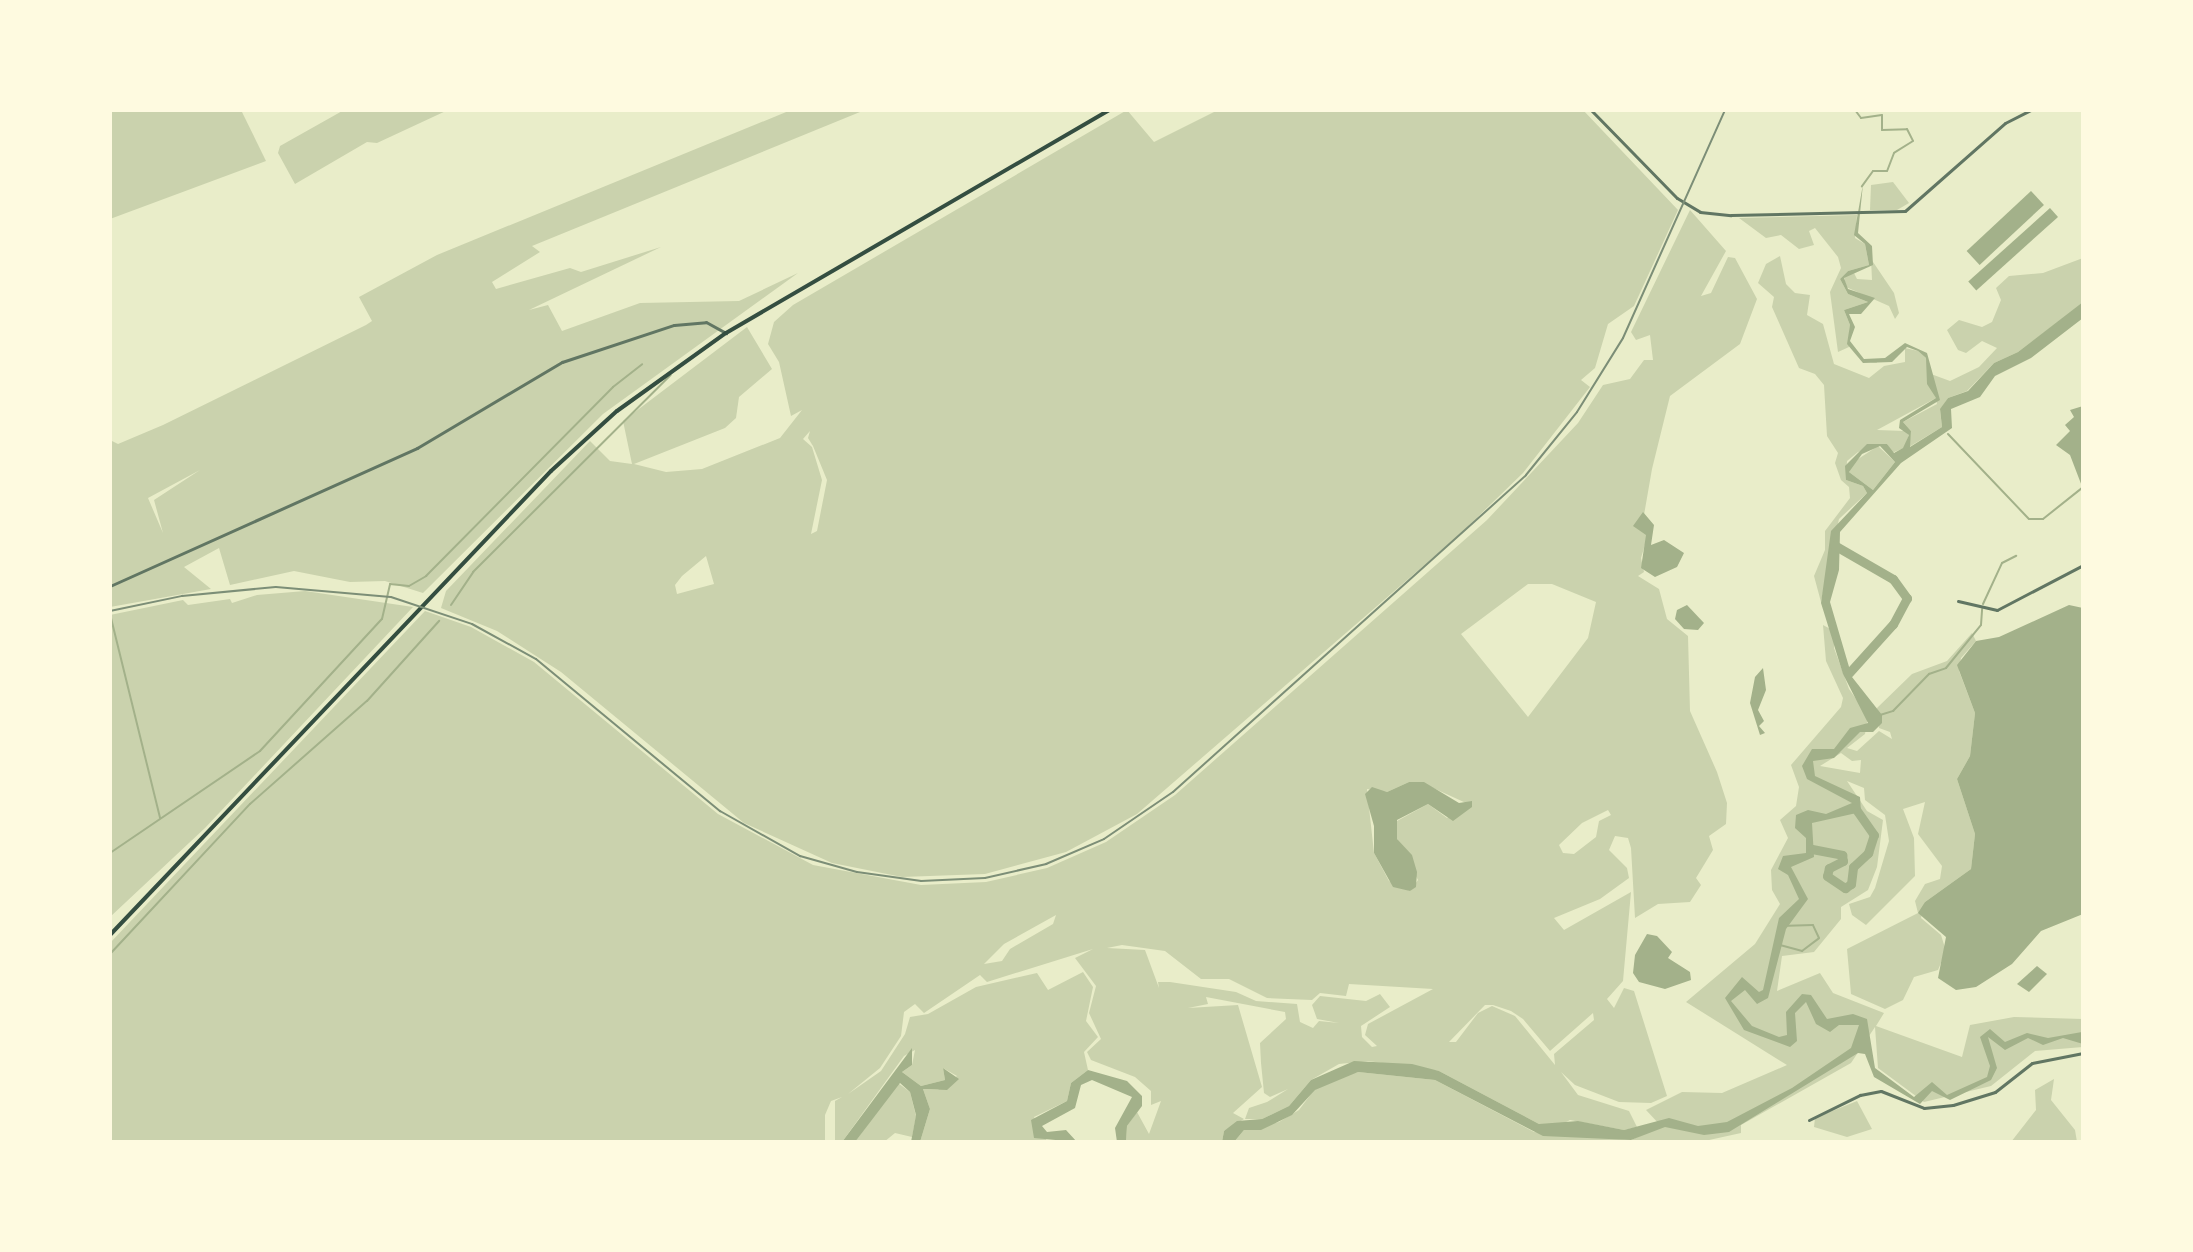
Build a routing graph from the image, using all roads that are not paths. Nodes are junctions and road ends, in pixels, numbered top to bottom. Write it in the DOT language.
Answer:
graph roads {
  1 [pos="1109,110"];
  2 [pos="1591,110"];
  3 [pos="2031,110"];
  4 [pos="726,333"];
  5 [pos="2083,565"];
  6 [pos="110,586"];
  7 [pos="1958,601"];
  8 [pos="110,935"];
  9 [pos="2083,1053"];
  10 [pos="1809,1120"];
  1 -- 4 [label="main road"];
  2 -- 3 [label="street"];
  4 -- 6 [label="street"];
  4 -- 8 [label="main road"];
  5 -- 7 [label="street"];
  9 -- 10 [label="street"];
}
